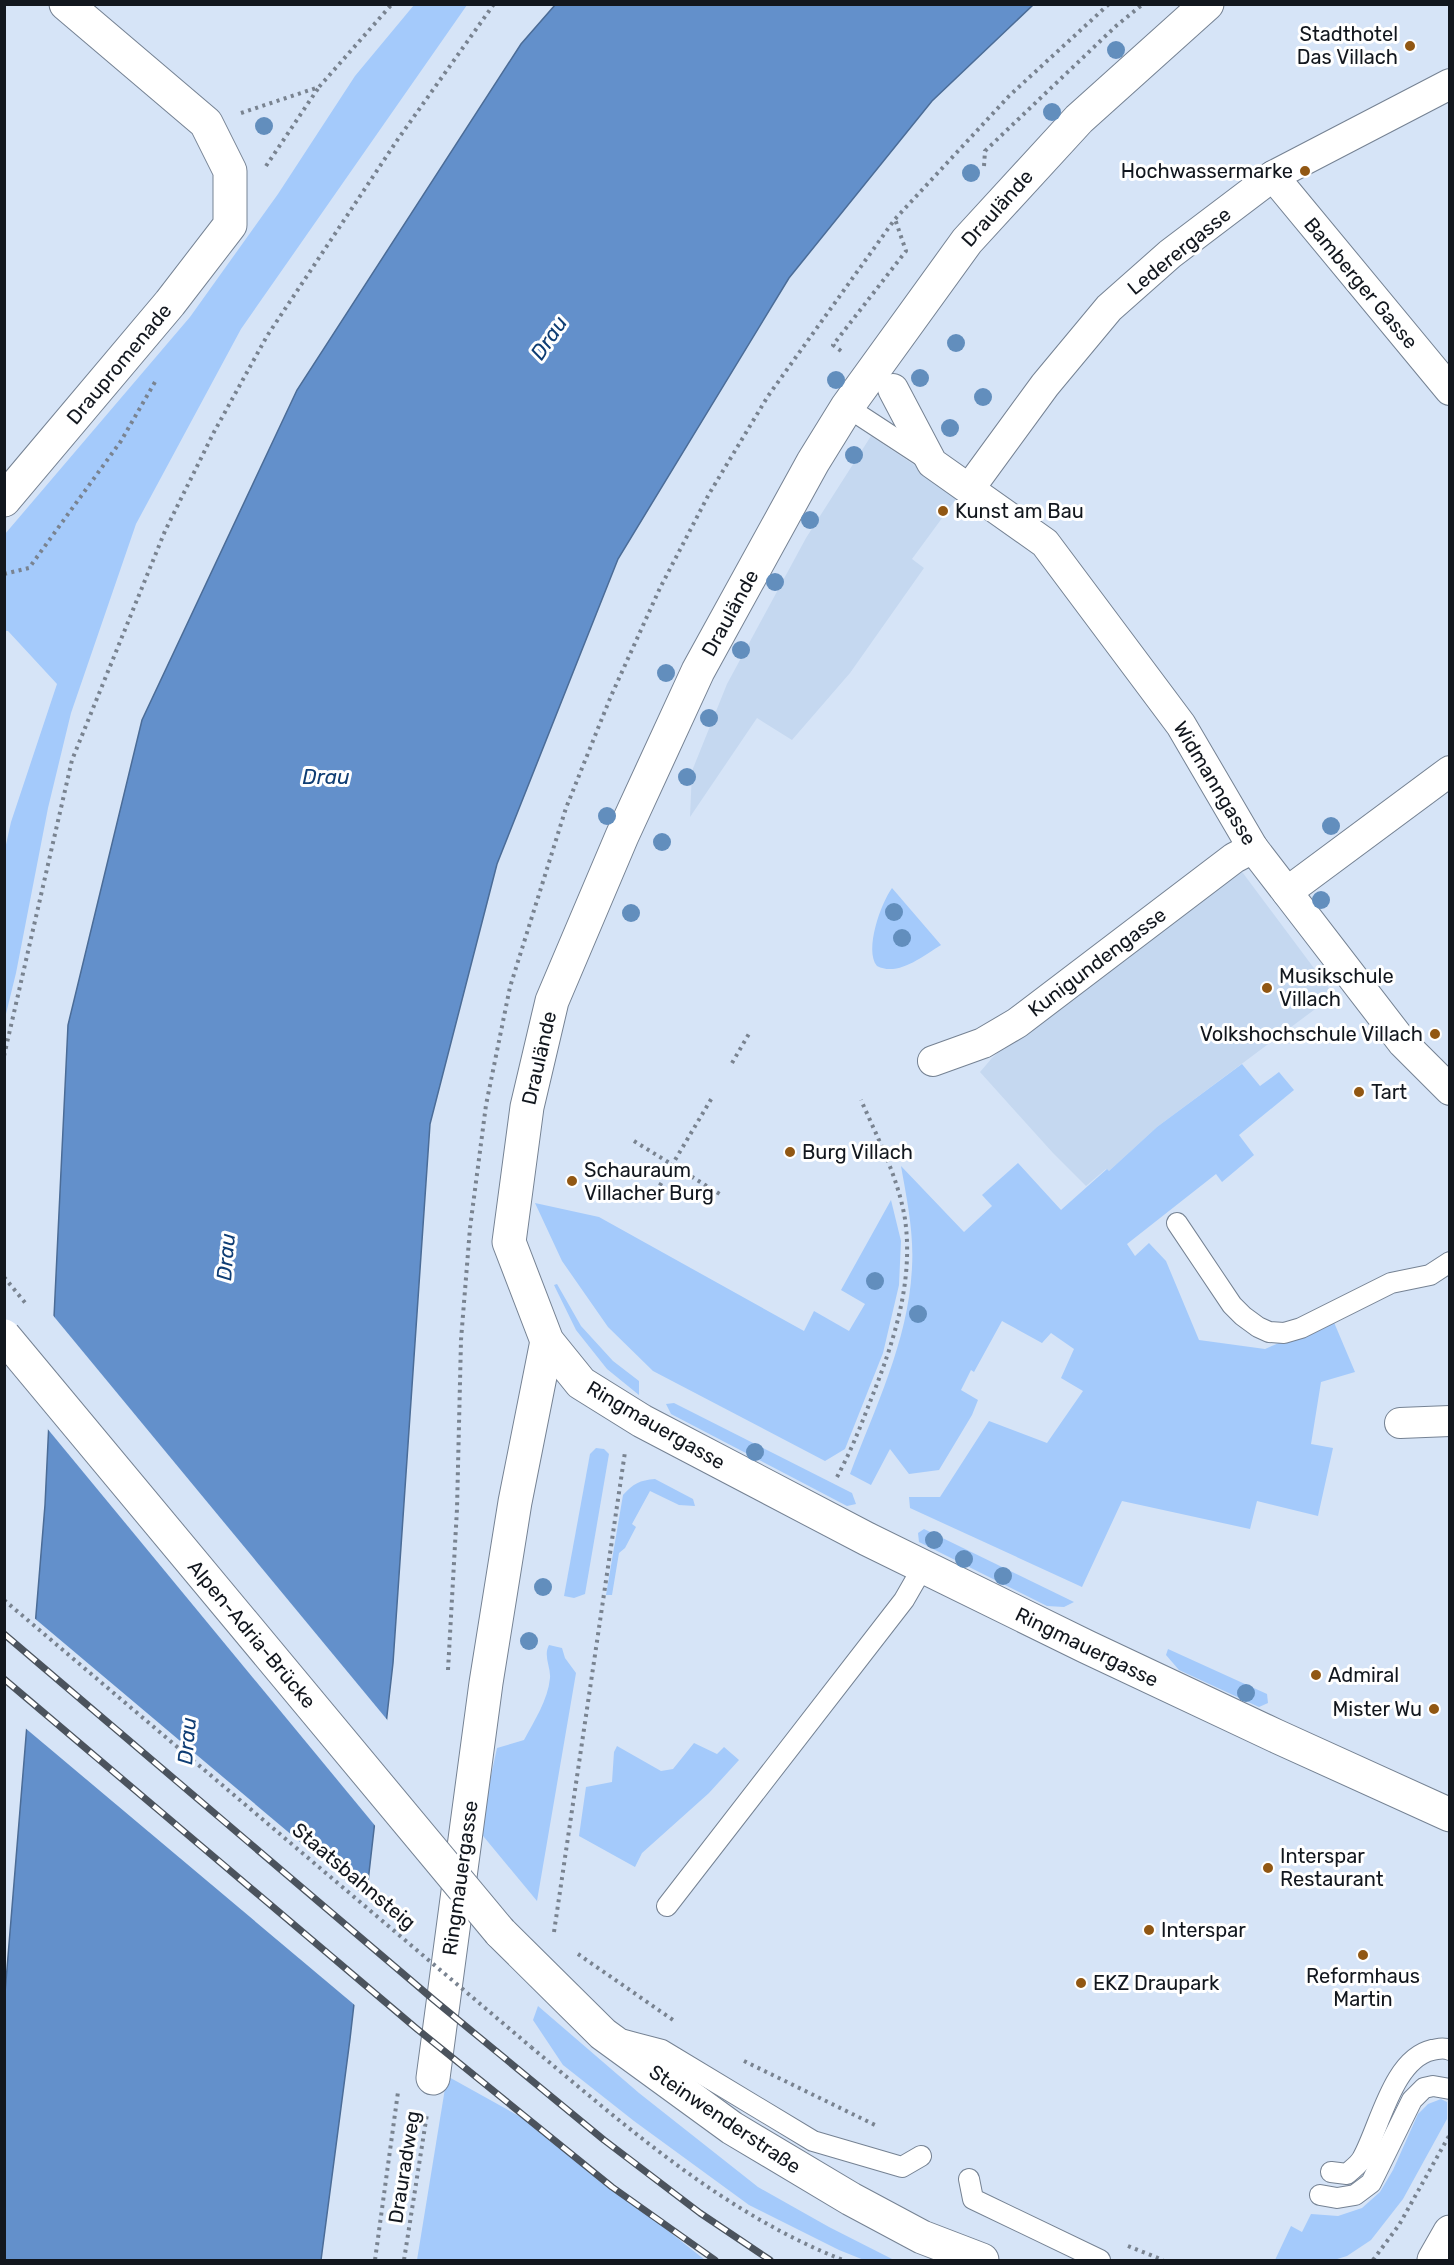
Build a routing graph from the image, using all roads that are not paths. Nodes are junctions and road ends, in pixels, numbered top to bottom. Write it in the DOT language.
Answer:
graph roads {
  1 [pos="66,4"];
  2 [pos="1207,4"];
  3 [pos="1449,84"];
  4 [pos="1273,176"];
  5 [pos="893,389"];
  6 [pos="1449,390"];
  7 [pos="847,407"];
  8 [pos="932,463"];
  9 [pos="969,489"];
  10 [pos="4,500"];
  11 [pos="1449,771"];
  12 [pos="1253,848"];
  13 [pos="1287,892"];
  14 [pos="933,1061"];
  15 [pos="1449,1089"];
  16 [pos="1177,1223"];
  17 [pos="1449,1262"];
  18 [pos="4,1336"];
  19 [pos="547,1341"];
  20 [pos="1449,1420"];
  21 [pos="1400,1424"];
  22 [pos="923,1567"];
  23 [pos="1449,1815"];
  24 [pos="667,1906"];
  25 [pos="500,1932"];
  26 [pos="603,2034"];
  27 [pos="1449,2050"];
  28 [pos="433,2078"];
  29 [pos="1449,2090"];
  30 [pos="921,2156"];
  31 [pos="1331,2172"];
  32 [pos="969,2179"];
  33 [pos="1320,2194"];
  34 [pos="1449,2232"];
  35 [pos="982,2260"];
  36 [pos="1100,2260"];
  37 [pos="1434,2260"];
  1 -- 10 [label="street, Draupromenade"];
  2 -- 7 [label="street, Draulände"];
  3 -- 4 [label="street, Lederergasse"];
  4 -- 6 [label="street, Bamberger Gasse"];
  4 -- 9 [label="street, Lederergasse"];
  5 -- 8 [label="street"];
  7 -- 8 [label="lane"];
  7 -- 19 [label="street, Draulände"];
  8 -- 9 [label="street, Widmanngasse"];
  9 -- 12 [label="street, Widmanngasse"];
  11 -- 13 [label="street"];
  12 -- 13 [label="street, Widmanngasse"];
  12 -- 14 [label="street, Kunigundengasse"];
  13 -- 15 [label="street, Widmanngasse"];
  16 -- 17 [label="lane"];
  18 -- 25 [label="street, Alpen-Adria-Brücke, bridge"];
  19 -- 22 [label="street, Ringmauergasse"];
  19 -- 28 [label="street, Ringmauergasse"];
  20 -- 21 [label="street"];
  22 -- 23 [label="street, Ringmauergasse"];
  22 -- 24 [label="lane"];
  25 -- 26 [label="street, Steinwenderstraße"];
  26 -- 30 [label="lane"];
  26 -- 35 [label="street, Steinwenderstraße"];
  27 -- 31 [label="lane"];
  29 -- 33 [label="lane"];
  32 -- 36 [label="lane"];
  34 -- 37 [label="street"];
}
